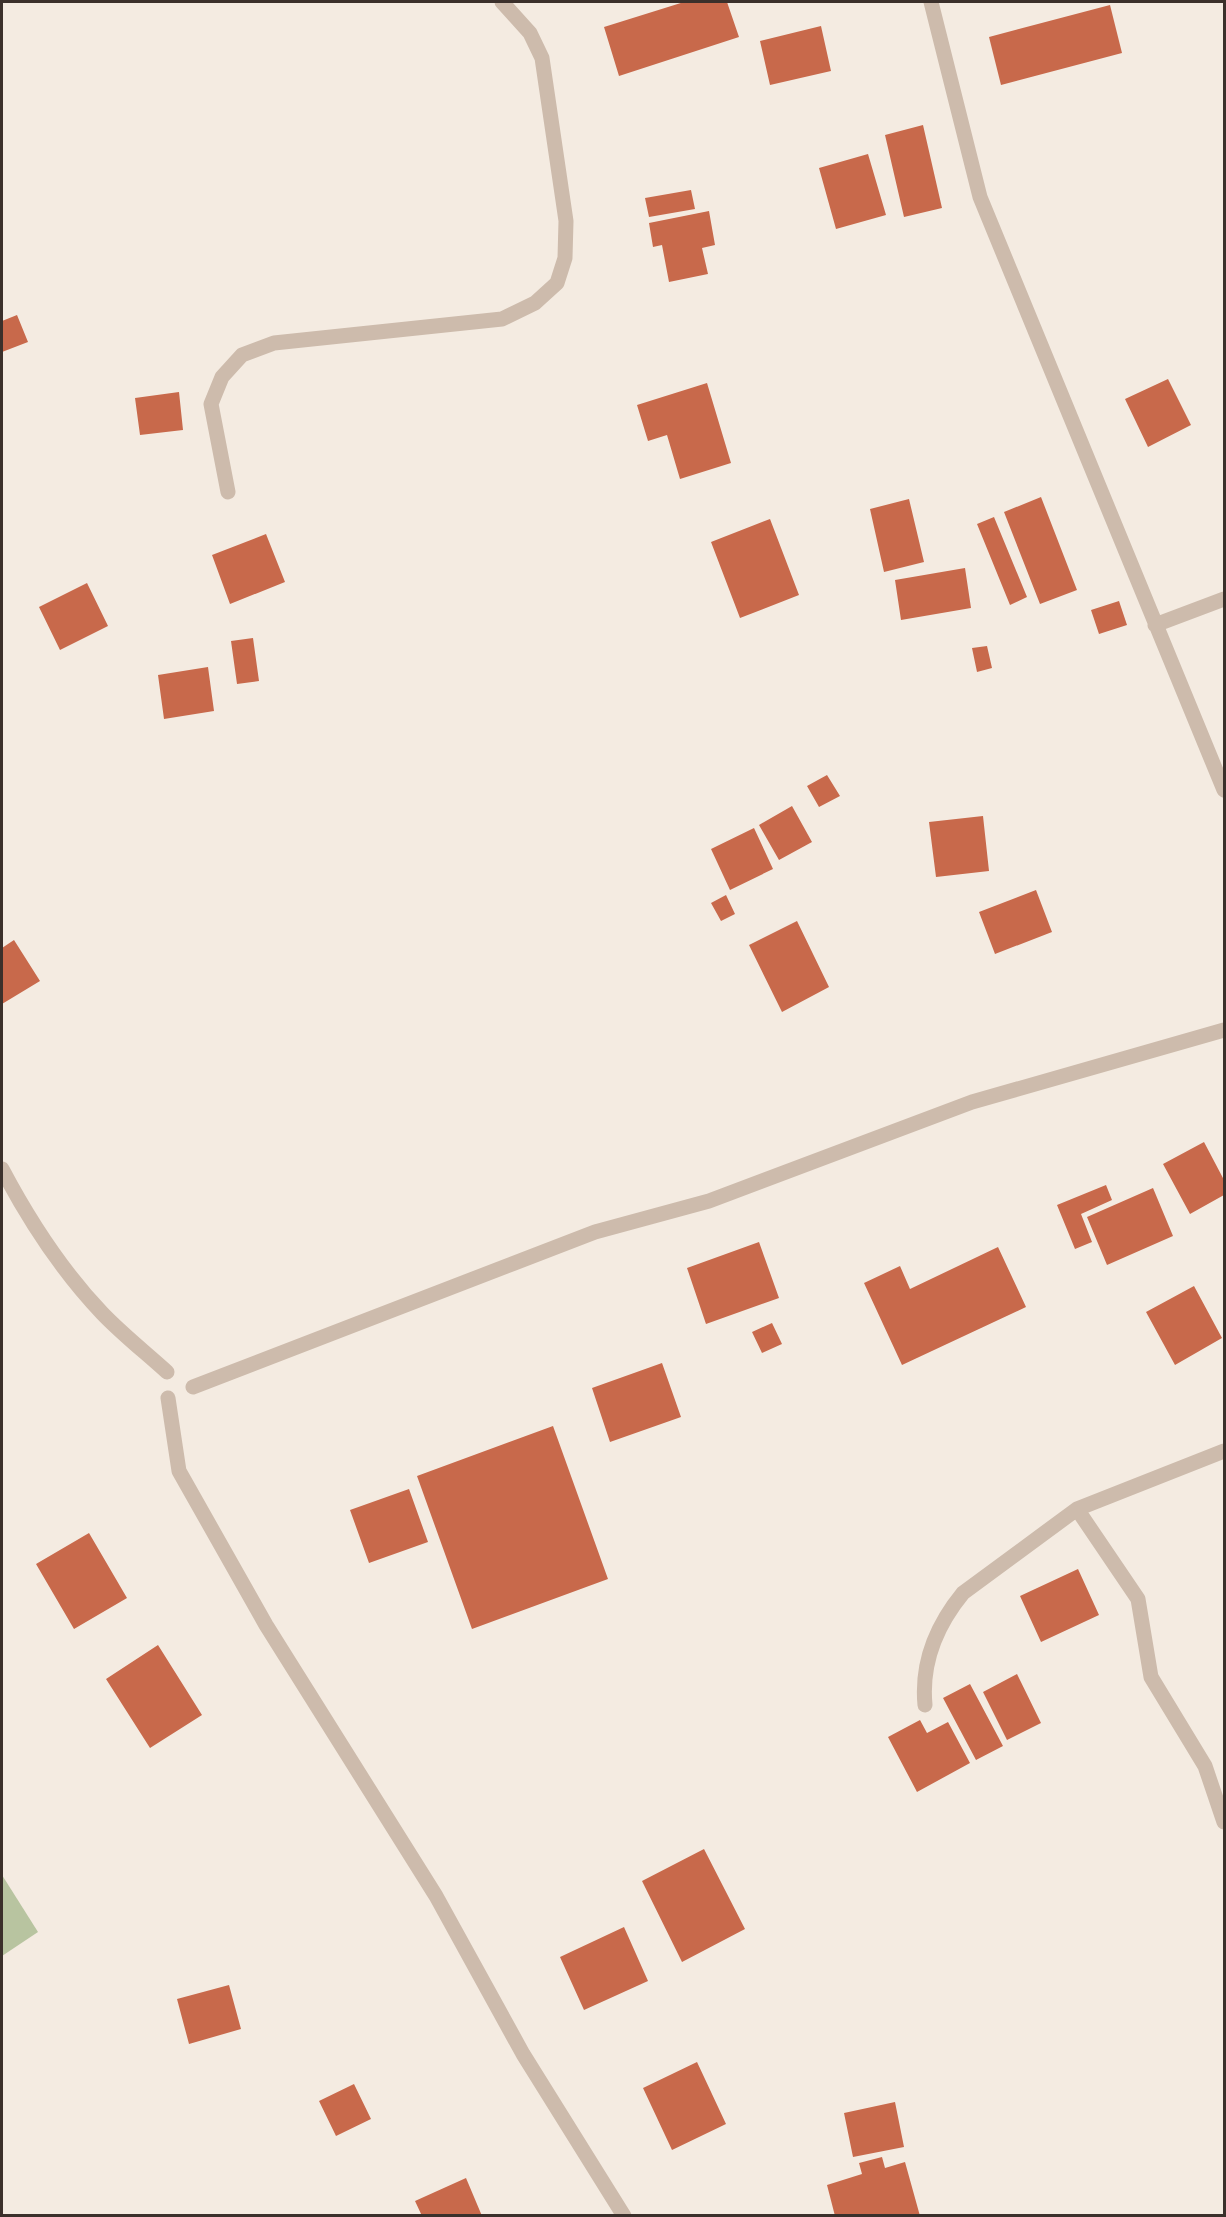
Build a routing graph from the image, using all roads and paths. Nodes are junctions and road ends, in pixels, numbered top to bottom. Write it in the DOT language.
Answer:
graph roads {
  1 [pos="502,2"];
  2 [pos="931,2"];
  3 [pos="228,492"];
  4 [pos="1224,599"];
  5 [pos="1155,625"];
  6 [pos="1224,790"];
  7 [pos="1224,1030"];
  8 [pos="2,1169"];
  9 [pos="167,1372"];
  10 [pos="193,1387"];
  11 [pos="168,1398"];
  12 [pos="1224,1451"];
  13 [pos="1077,1509"];
  14 [pos="925,1706"];
  15 [pos="1224,1822"];
  16 [pos="624,2216"];
  1 -- 3 [label="street"];
  2 -- 5 [label="street"];
  4 -- 5 [label="street"];
  5 -- 6 [label="street"];
  7 -- 10 [label="street"];
  8 -- 9 [label="street"];
  11 -- 16 [label="street"];
  12 -- 13 [label="street"];
  13 -- 14 [label="street"];
  13 -- 15 [label="street"];
}
